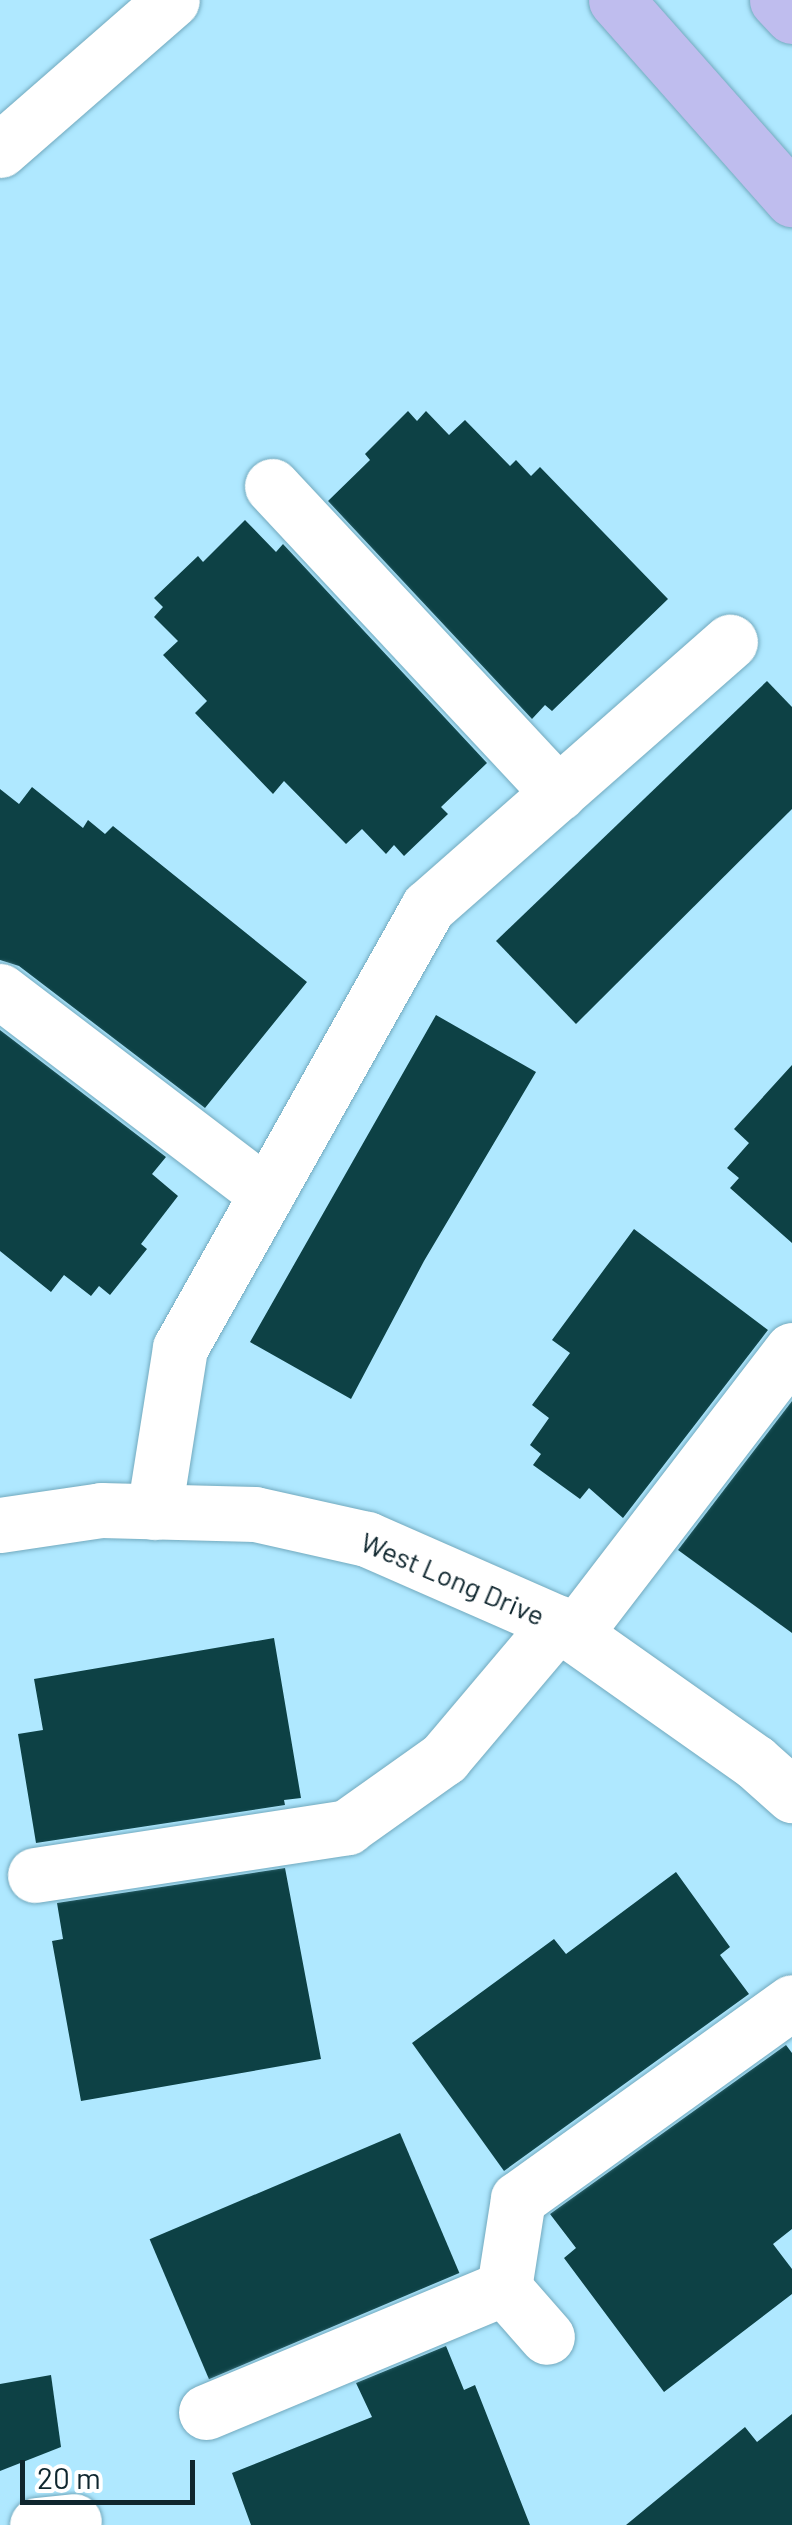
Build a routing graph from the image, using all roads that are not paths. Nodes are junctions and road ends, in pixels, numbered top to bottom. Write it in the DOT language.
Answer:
graph roads {
  1 [pos="172,0"];
  2 [pos="616,0"];
  3 [pos="777,0"];
  4 [pos="792,16"];
  5 [pos="0,150"];
  6 [pos="792,198"];
  7 [pos="272,486"];
  8 [pos="730,642"];
  9 [pos="558,793"];
  10 [pos="0,991"];
  11 [pos="266,1194"];
  12 [pos="792,1350"];
  13 [pos="154,1512"];
  14 [pos="0,1525"];
  15 [pos="566,1628"];
  16 [pos="792,1795"];
  17 [pos="36,1875"];
  18 [pos="792,2002"];
  19 [pos="504,2288"];
  20 [pos="547,2337"];
  21 [pos="206,2412"];
  1 -- 5 [label="street"];
  2 -- 6 [label="main road"];
  3 -- 4 [label="main road"];
  7 -- 9 [label="street"];
  8 -- 9 [label="street"];
  9 -- 11 [label="street"];
  10 -- 11 [label="street"];
  11 -- 13 [label="street"];
  12 -- 15 [label="street"];
  13 -- 14 [label="street, West Long Drive"];
  13 -- 15 [label="street, West Long Drive"];
  15 -- 16 [label="street, West Long Drive"];
  15 -- 17 [label="street"];
  18 -- 19 [label="street"];
  19 -- 20 [label="street"];
  19 -- 21 [label="street"];
}
